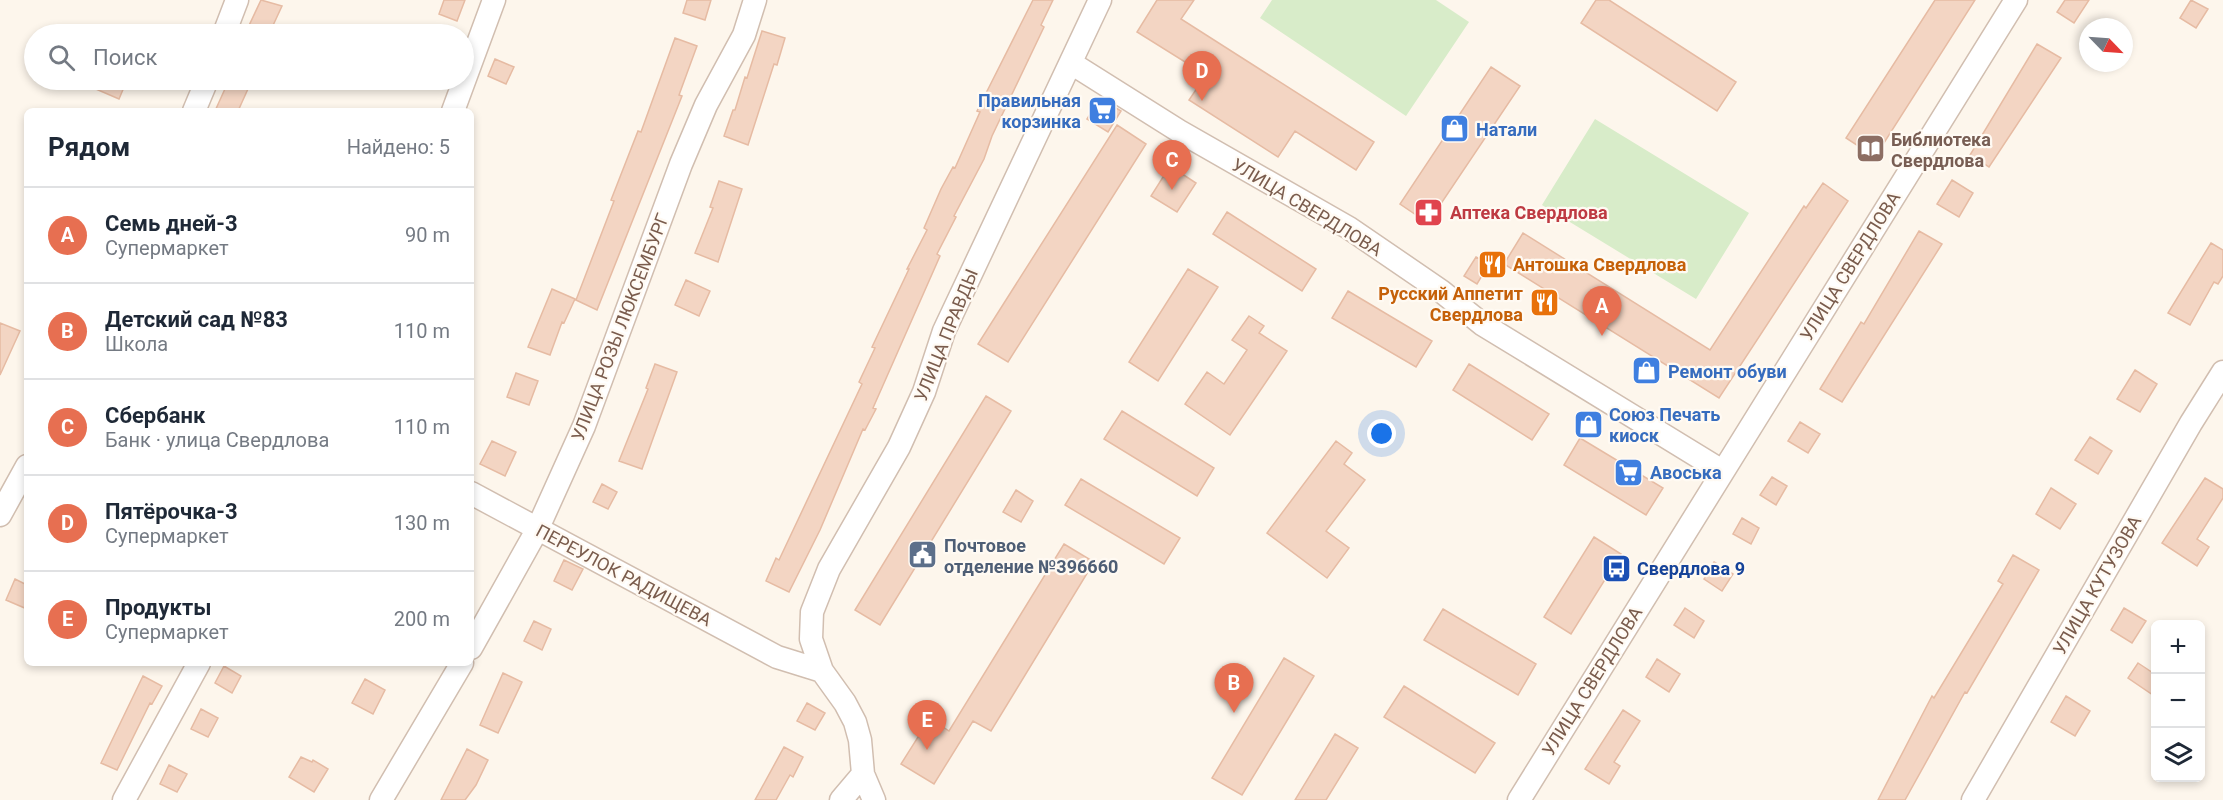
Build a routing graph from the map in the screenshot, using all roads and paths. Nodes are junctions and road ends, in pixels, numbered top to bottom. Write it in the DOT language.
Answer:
graph roads {
  1 [pos="237,0"];
  2 [pos="494,0"];
  3 [pos="755,0"];
  4 [pos="1100,0"];
  5 [pos="2016,0"];
  6 [pos="228,24"];
  7 [pos="474,54"];
  8 [pos="1071,63"];
  9 [pos="203,90"];
  10 [pos="461,90"];
  11 [pos="195,108"];
  12 [pos="454,108"];
  13 [pos="2223,372"];
  14 [pos="24,471"];
  15 [pos="1722,471"];
  16 [pos="474,495"];
  17 [pos="0,515"];
  18 [pos="537,530"];
  19 [pos="474,643"];
  20 [pos="197,666"];
  21 [pos="460,666"];
  22 [pos="822,671"];
  23 [pos="863,774"];
  24 [pos="124,800"];
  25 [pos="381,800"];
  26 [pos="841,800"];
  27 [pos="874,800"];
  28 [pos="1519,800"];
  29 [pos="1973,800"];
  1 -- 6 [label="street"];
  2 -- 7 [label="street"];
  3 -- 18 [label="street, УЛИЦА РОЗЫ ЛЮКСЕМБУРГ"];
  4 -- 8 [label="street, УЛИЦА ПРАВДЫ"];
  5 -- 15 [label="street, УЛИЦА СВЕРДЛОВА"];
  8 -- 15 [label="street, УЛИЦА СВЕРДЛОВА"];
  8 -- 22 [label="street, УЛИЦА ПРАВДЫ"];
  9 -- 11 [label="street"];
  10 -- 12 [label="street"];
  13 -- 29 [label="street, УЛИЦА КУТУЗОВА"];
  14 -- 17 [label="street"];
  15 -- 28 [label="street, УЛИЦА СВЕРДЛОВА"];
  16 -- 18 [label="street, ПЕРЕУЛОК РАДИЩЕВА"];
  18 -- 19 [label="street, УЛИЦА РОЗЫ ЛЮКСЕМБУРГ"];
  18 -- 22 [label="street, ПЕРЕУЛОК РАДИЩЕВА"];
  20 -- 24 [label="street"];
  21 -- 25 [label="street"];
  22 -- 23 [label="street, УЛИЦА ПРАВДЫ"];
  23 -- 26 [label="street"];
  23 -- 27 [label="street, УЛИЦА ПРАВДЫ"];
}
